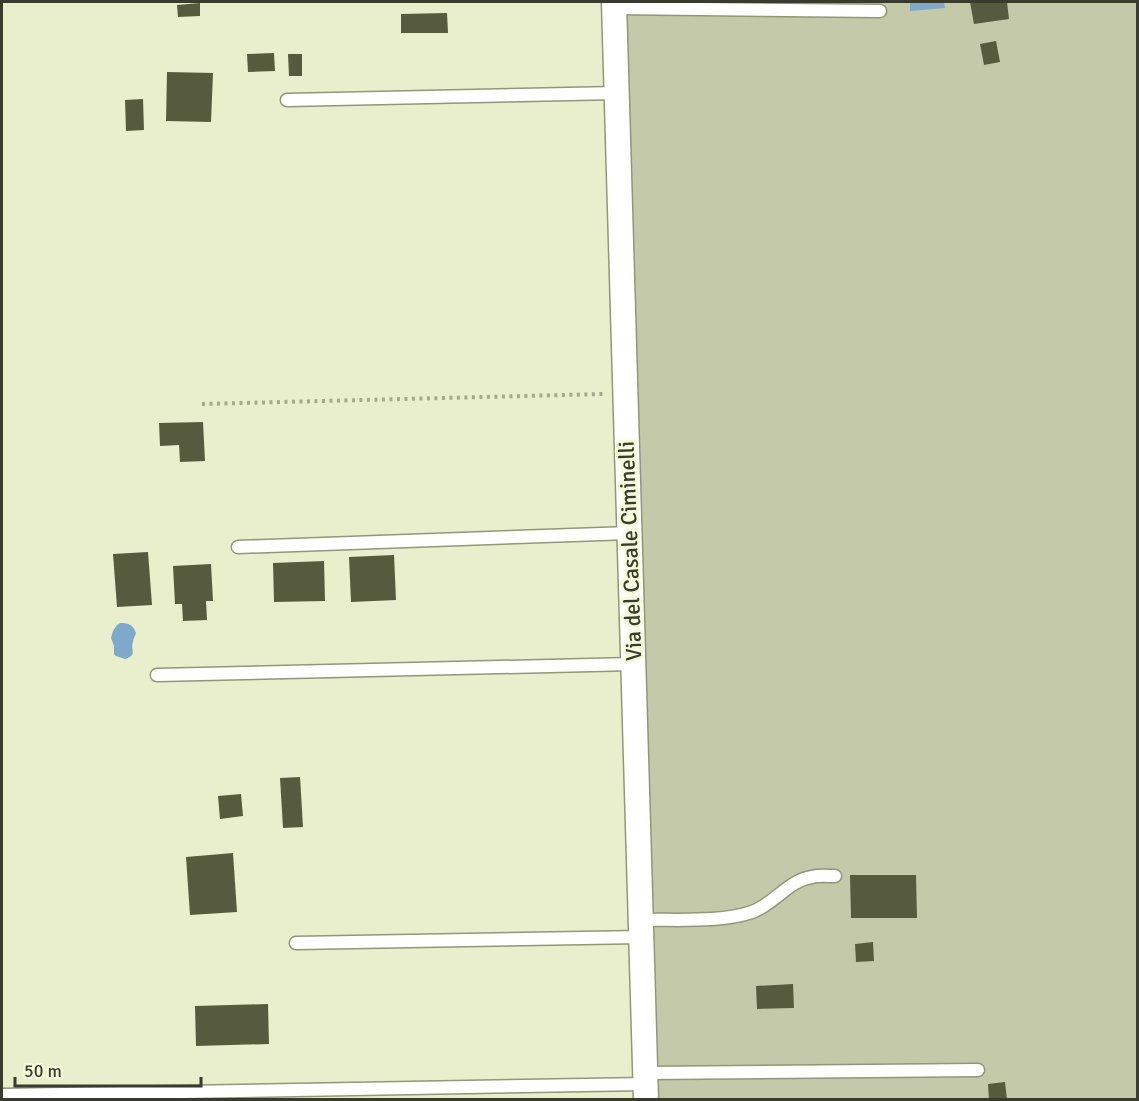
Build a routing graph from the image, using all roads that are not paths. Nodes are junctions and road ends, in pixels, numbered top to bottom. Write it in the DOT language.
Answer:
graph roads {
  1 [pos="614,5"];
  2 [pos="880,11"];
  3 [pos="617,93"];
  4 [pos="287,100"];
  5 [pos="630,533"];
  6 [pos="238,547"];
  7 [pos="633,664"];
  8 [pos="157,675"];
  9 [pos="835,876"];
  10 [pos="641,928"];
  11 [pos="296,943"];
  12 [pos="978,1070"];
  13 [pos="646,1085"];
  14 [pos="2,1095"];
  1 -- 2 [label="lane"];
  1 -- 3 [label="street, Via del Casale Ciminelli"];
  3 -- 4 [label="lane"];
  3 -- 5 [label="street, Via del Casale Ciminelli"];
  5 -- 6 [label="lane"];
  5 -- 7 [label="street, Via del Casale Ciminelli"];
  7 -- 8 [label="lane"];
  7 -- 10 [label="street, Via del Casale Ciminelli"];
  9 -- 10 [label="lane"];
  10 -- 11 [label="lane"];
  10 -- 13 [label="street, Via del Casale Ciminelli"];
  12 -- 13 [label="lane"];
  13 -- 14 [label="lane"];
}
